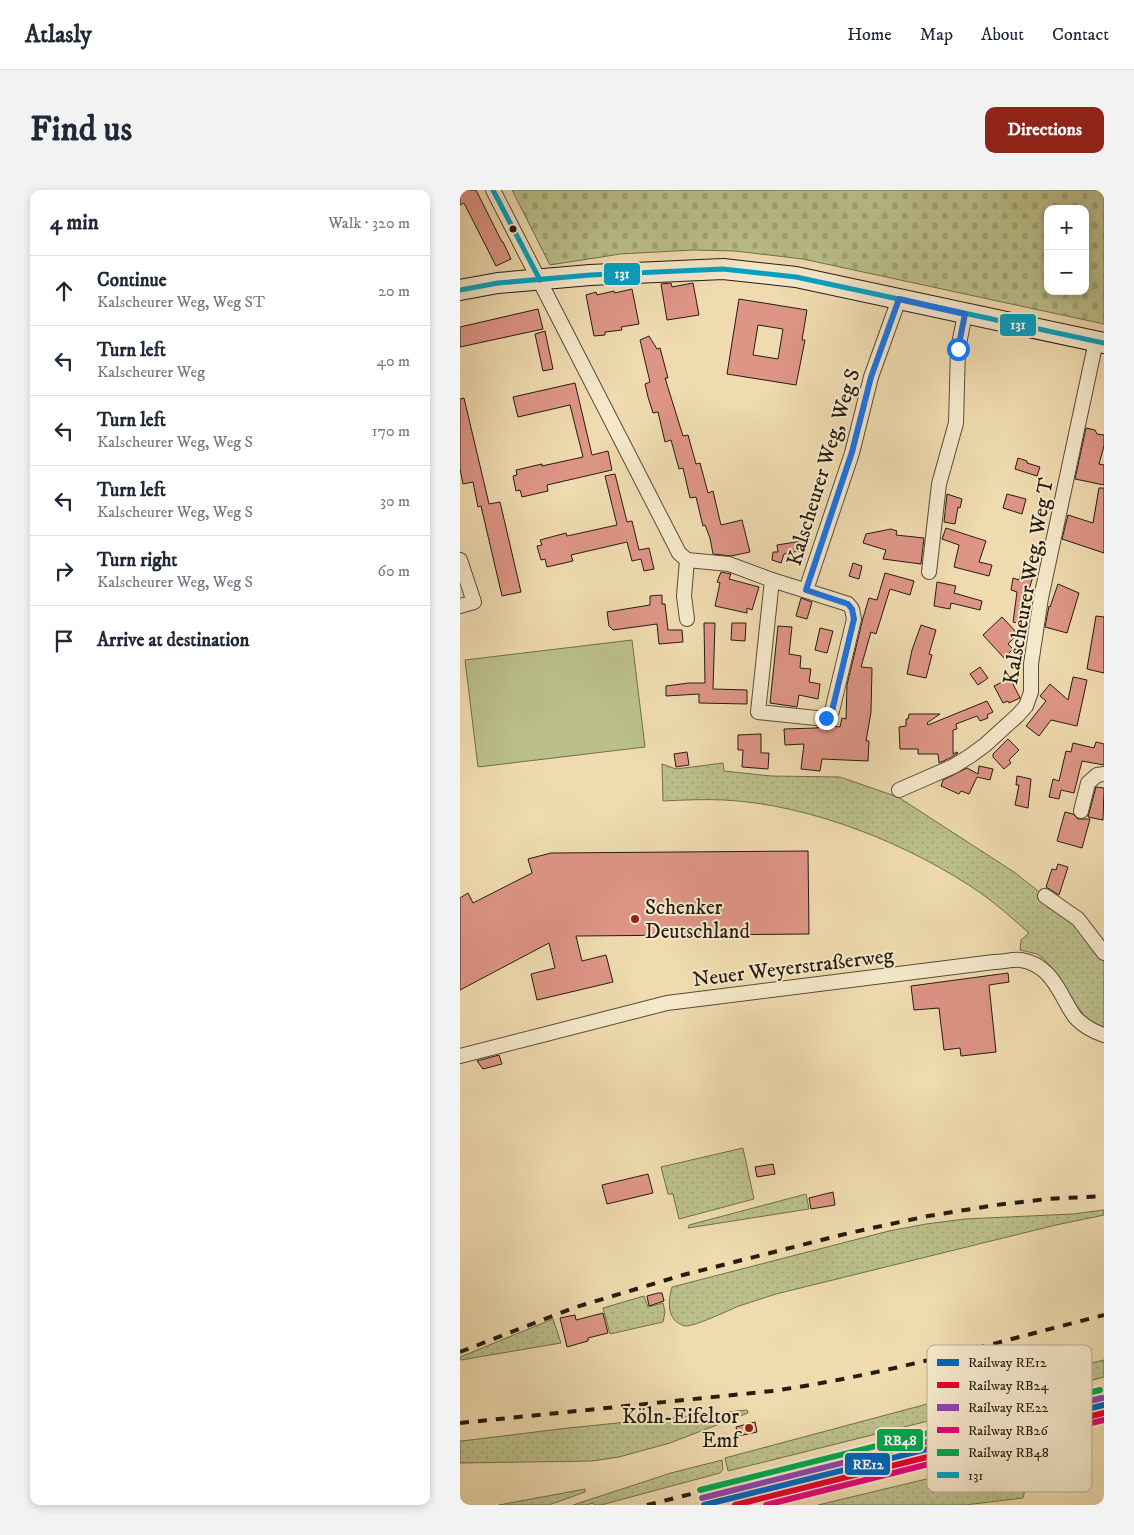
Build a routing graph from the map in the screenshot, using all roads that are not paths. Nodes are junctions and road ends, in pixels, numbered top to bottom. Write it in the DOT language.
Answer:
graph roads {
  1 [pos="493,190"];
  2 [pos="540,280"];
  3 [pos="460,290"];
  4 [pos="899,299"];
  5 [pos="965,314"];
  6 [pos="1100,342"];
  7 [pos="460,560"];
  8 [pos="686,560"];
  9 [pos="928,572"];
  10 [pos="772,580"];
  11 [pos="806,590"];
  12 [pos="460,606"];
  13 [pos="687,619"];
  14 [pos="1104,774"];
  15 [pos="899,790"];
  16 [pos="1081,811"];
  17 [pos="1045,896"];
  18 [pos="1104,953"];
  19 [pos="1104,1035"];
  20 [pos="460,1056"];
  1 -- 2 [label="street"];
  2 -- 3 [label="street"];
  2 -- 4 [label="street"];
  2 -- 8 [label="street"];
  4 -- 5 [label="street"];
  4 -- 11 [label="street, Kalscheurer Weg, Weg S"];
  5 -- 6 [label="street"];
  5 -- 9 [label="street"];
  6 -- 15 [label="street, Kalscheurer Weg, Weg T"];
  7 -- 12 [label="street"];
  8 -- 10 [label="street, Kalscheurer Weg, Weg S"];
  8 -- 13 [label="street"];
  10 -- 11 [label="street, Kalscheurer Weg, Weg S"];
  10 -- 11 [label="street, Kalscheurer Weg, Weg S"];
  14 -- 16 [label="street"];
  17 -- 18 [label="street"];
  19 -- 20 [label="street, Neuer Weyerstraßerweg"];
}
